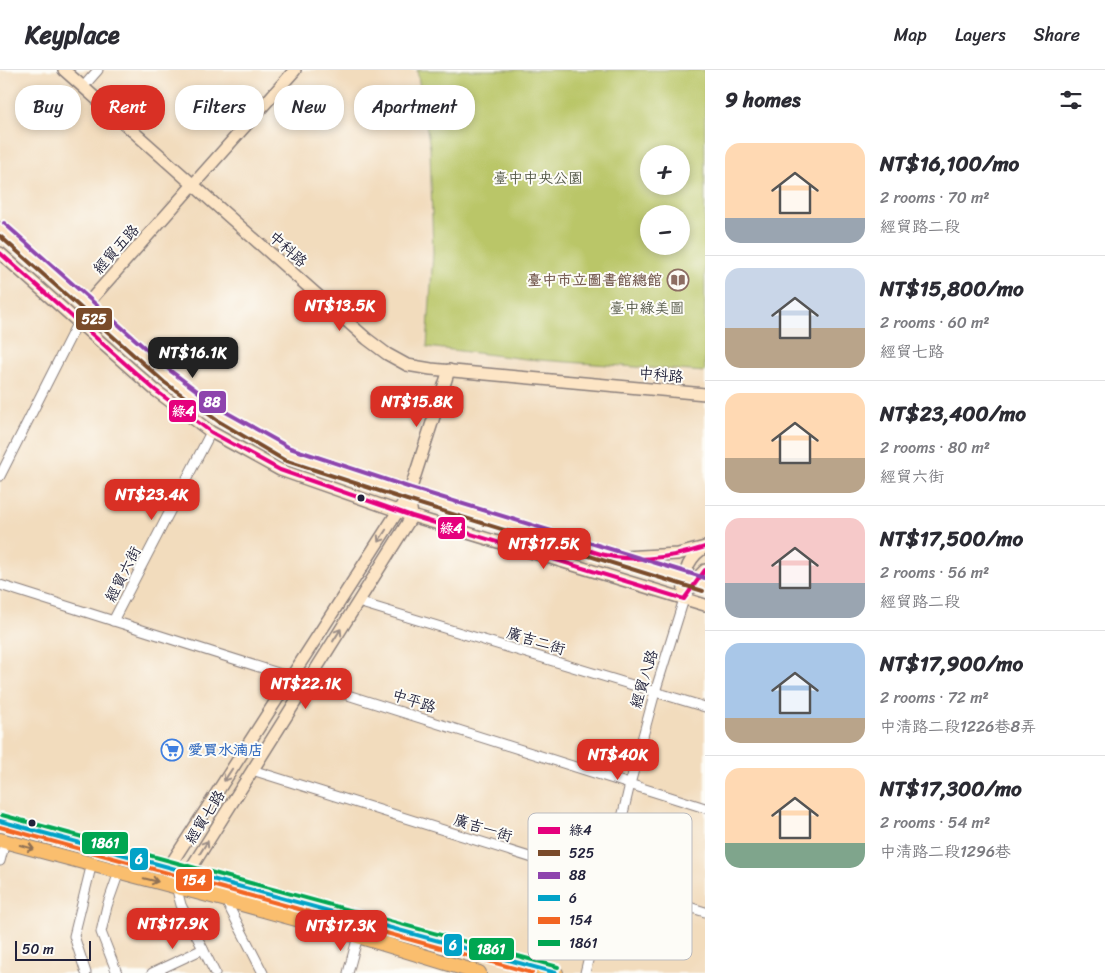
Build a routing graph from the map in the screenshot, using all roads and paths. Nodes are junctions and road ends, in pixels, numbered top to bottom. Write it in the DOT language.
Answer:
graph roads {
  1 [pos="64,70"];
  2 [pos="98,70"];
  3 [pos="294,70"];
  4 [pos="83,87"];
  5 [pos="193,184"];
  6 [pos="0,228"];
  7 [pos="0,252"];
  8 [pos="87,304"];
  9 [pos="78,321"];
  10 [pos="449,370"];
  11 [pos="705,394"];
  12 [pos="212,432"];
  13 [pos="3,460"];
  14 [pos="0,476"];
  15 [pos="409,494"];
  16 [pos="398,511"];
  17 [pos="412,516"];
  18 [pos="705,547"];
  19 [pos="609,557"];
  20 [pos="705,570"];
  21 [pos="683,579"];
  22 [pos="701,584"];
  23 [pos="0,585"];
  24 [pos="684,599"];
  25 [pos="358,602"];
  26 [pos="705,605"];
  27 [pos="113,621"];
  28 [pos="291,677"];
  29 [pos="308,682"];
  30 [pos="655,692"];
  31 [pos="705,707"];
  32 [pos="252,770"];
  33 [pos="630,784"];
  34 [pos="705,808"];
  35 [pos="623,813"];
  36 [pos="0,821"];
  37 [pos="3,841"];
  38 [pos="528,856"];
  39 [pos="0,862"];
  40 [pos="92,863"];
  41 [pos="169,867"];
  42 [pos="119,872"];
  43 [pos="188,873"];
  44 [pos="223,881"];
  45 [pos="176,886"];
  46 [pos="225,899"];
  47 [pos="692,908"];
  48 [pos="705,912"];
  49 [pos="358,936"];
  50 [pos="203,949"];
  51 [pos="588,960"];
  52 [pos="86,973"];
  53 [pos="117,973"];
  54 [pos="152,973"];
  55 [pos="215,973"];
  56 [pos="263,973"];
  57 [pos="348,973"];
  58 [pos="479,973"];
  59 [pos="556,973"];
  60 [pos="585,973"];
  1 -- 4 [label="street, 中科路"];
  2 -- 4 [label="street"];
  3 -- 5 [label="street, 經貿五路"];
  4 -- 5 [label="street, 中科路"];
  5 -- 8 [label="street, 經貿五路"];
  5 -- 10 [label="street, 中科路"];
  6 -- 8 [label="street"];
  7 -- 9 [label="street"];
  8 -- 9 [label="street, 經貿五路"];
  8 -- 15 [label="street"];
  9 -- 12 [label="street"];
  9 -- 13 [label="street, 經貿五路"];
  10 -- 11 [label="street, 中科路"];
  10 -- 15 [label="street, 經貿七路"];
  12 -- 16 [label="street"];
  12 -- 27 [label="street, 經貿六街"];
  13 -- 14 [label="street, 經貿五路"];
  15 -- 16 [label="street, 經貿七路"];
  15 -- 17 [label="street, 經貿七路"];
  15 -- 19 [label="street"];
  16 -- 17 [label="street"];
  16 -- 28 [label="street, 經貿七路, one-way"];
  17 -- 24 [label="street"];
  17 -- 25 [label="street, 經貿七路"];
  18 -- 19 [label="street"];
  18 -- 21 [label="street"];
  19 -- 21 [label="street"];
  20 -- 22 [label="street, 經貿八路"];
  21 -- 22 [label="street"];
  21 -- 24 [label="street, 經貿八路"];
  22 -- 24 [label="street, 經貿八路"];
  23 -- 27 [label="street, 中平路"];
  24 -- 26 [label="street"];
  24 -- 30 [label="street, 經貿八路"];
  29 -- 25 [label="street, 經貿七路, one-way"];
  25 -- 30 [label="street, 廣吉二街"];
  27 -- 28 [label="street, 中平路"];
  28 -- 29 [label="street, 中平路"];
  28 -- 41 [label="street, 經貿七路, one-way"];
  29 -- 32 [label="street, 經貿七路"];
  29 -- 33 [label="street, 中平路"];
  30 -- 31 [label="street, 廣吉二街"];
  30 -- 33 [label="street, 經貿八路"];
  32 -- 38 [label="street, 廣吉一街"];
  43 -- 32 [label="street, 經貿七路, one-way"];
  33 -- 34 [label="street, 中平路"];
  33 -- 35 [label="street, 經貿八路"];
  36 -- 41 [label="main road"];
  37 -- 39 [label="street"];
  37 -- 40 [label="main road, one-way"];
  40 -- 42 [label="main road"];
  40 -- 52 [label="street"];
  41 -- 43 [label="main road"];
  41 -- 45 [label="street"];
  42 -- 45 [label="main road, one-way"];
  42 -- 53 [label="street"];
  43 -- 44 [label="main road"];
  43 -- 45 [label="street, 經貿七路"];
  44 -- 46 [label="street"];
  44 -- 59 [label="main road"];
  45 -- 46 [label="main road"];
  45 -- 50 [label="street"];
  46 -- 49 [label="main road"];
  46 -- 56 [label="street"];
  47 -- 48 [label="street, 廣吉一街"];
  49 -- 57 [label="street"];
  49 -- 58 [label="main road"];
  50 -- 54 [label="street"];
  50 -- 55 [label="street"];
  51 -- 60 [label="street, 經貿八路"];
}
